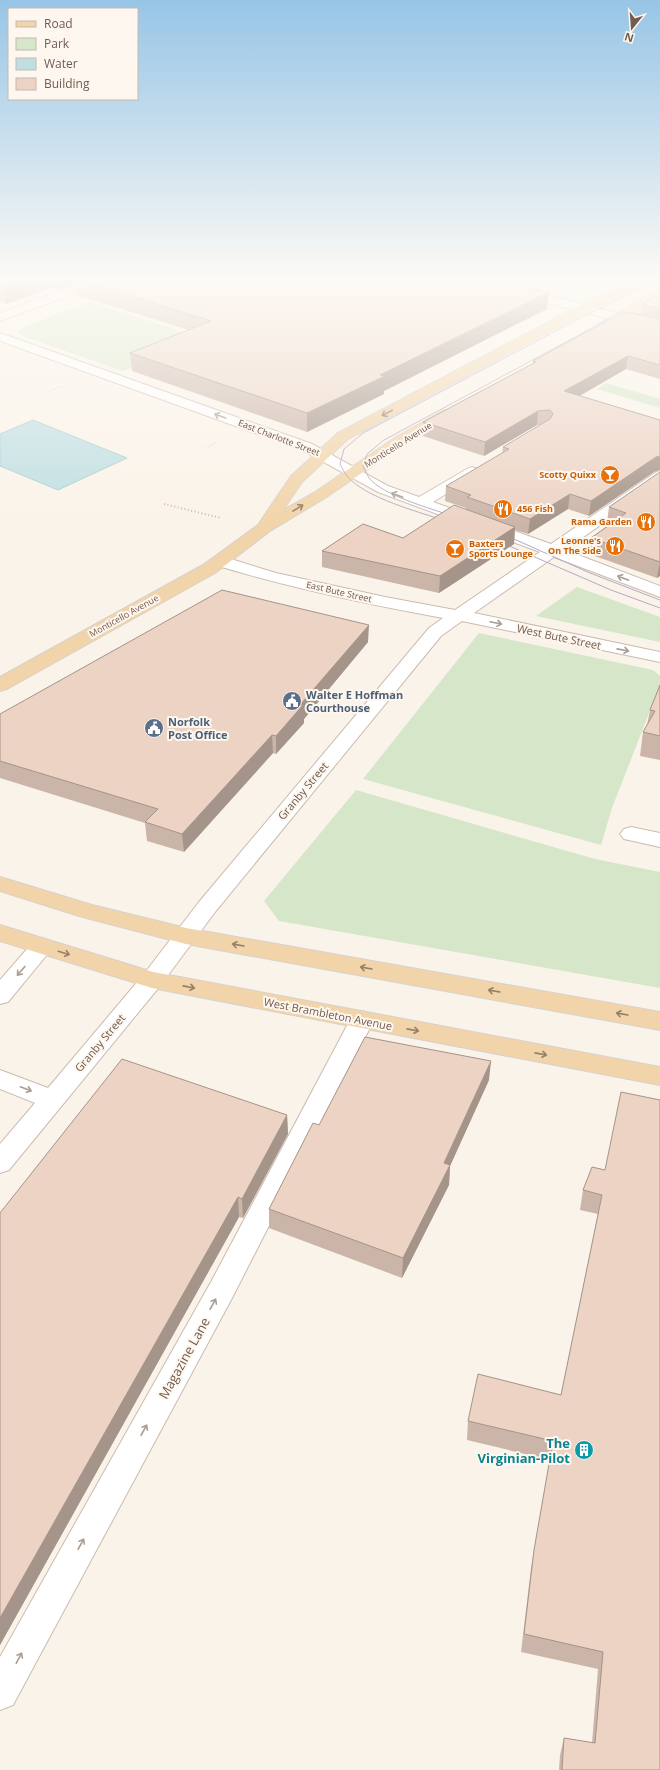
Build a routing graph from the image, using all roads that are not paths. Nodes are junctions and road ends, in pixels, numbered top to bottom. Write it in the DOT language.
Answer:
graph roads {
  1 [pos="71,363"];
  2 [pos="482,363"];
  3 [pos="464,405"];
  4 [pos="311,460"];
  5 [pos="484,464"];
  6 [pos="660,476"];
  7 [pos="347,477"];
  8 [pos="419,503"];
  9 [pos="264,528"];
  10 [pos="552,550"];
  11 [pos="221,561"];
  12 [pos="660,592"];
  13 [pos="458,616"];
  14 [pos="660,657"];
  15 [pos="0,685"];
  16 [pos="631,834"];
  17 [pos="660,840"];
  18 [pos="0,884"];
  19 [pos="0,933"];
  20 [pos="186,936"];
  21 [pos="42,946"];
  22 [pos="152,980"];
  23 [pos="0,996"];
  24 [pos="362,1020"];
  25 [pos="660,1021"];
  26 [pos="660,1076"];
  27 [pos="0,1079"];
  28 [pos="52,1100"];
  29 [pos="0,1163"];
  30 [pos="0,1692"];
  4 -- 1 [label="street, East Charlotte Street, one-way"];
  2 -- 4 [label="main road, Monticello Avenue, one-way"];
  3 -- 7 [label="main road, Monticello Avenue"];
  4 -- 7 [label="street, East Charlotte Street"];
  4 -- 9 [label="main road, Monticello Avenue"];
  5 -- 8 [label="street"];
  6 -- 10 [label="street, Granby Street"];
  8 -- 7 [label="street, East Charlotte Street, one-way"];
  9 -- 7 [label="main road, Monticello Avenue, one-way"];
  8 -- 10 [label="street, East Charlotte Street"];
  9 -- 11 [label="main road, Monticello Avenue"];
  12 -- 10 [label="street, East Charlotte Street, one-way"];
  10 -- 13 [label="street, Granby Street"];
  11 -- 13 [label="street, East Bute Street"];
  11 -- 15 [label="main road, Monticello Avenue"];
  13 -- 14 [label="street, West Bute Street, one-way"];
  13 -- 20 [label="street, Granby Street"];
  16 -- 17 [label="street"];
  18 -- 20 [label="main road"];
  19 -- 21 [label="main road, West Brambleton Avenue"];
  20 -- 22 [label="street, Granby Street"];
  25 -- 20 [label="main road, one-way"];
  21 -- 22 [label="main road, West Brambleton Avenue, one-way"];
  21 -- 23 [label="street, one-way"];
  22 -- 24 [label="main road, West Brambleton Avenue, one-way"];
  22 -- 28 [label="street, Granby Street"];
  24 -- 26 [label="main road, West Brambleton Avenue, one-way"];
  30 -- 24 [label="street, Magazine Lane, one-way"];
  27 -- 28 [label="street, one-way"];
  28 -- 29 [label="street, Granby Street"];
}
